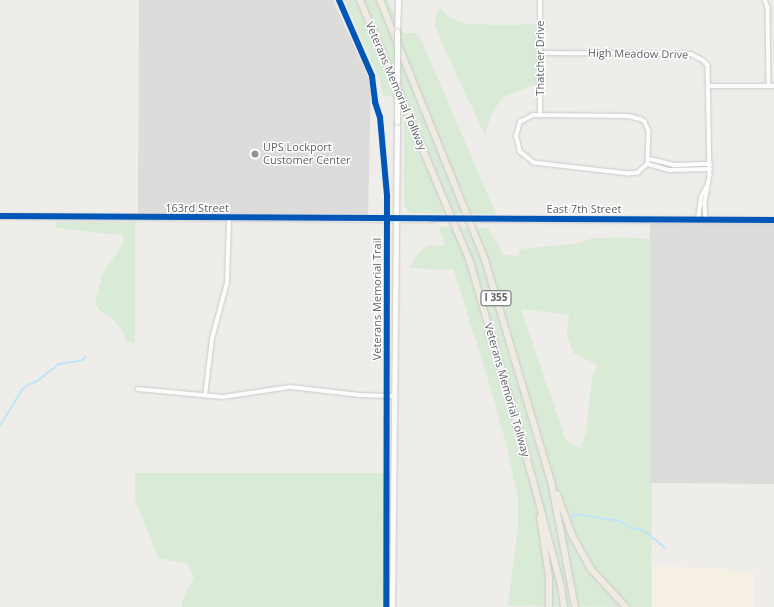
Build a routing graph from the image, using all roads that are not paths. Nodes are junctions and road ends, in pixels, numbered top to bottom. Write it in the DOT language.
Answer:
graph roads {
  1 [pos="360,0"];
  2 [pos="380,0"];
  3 [pos="398,0"];
  4 [pos="540,0"];
  5 [pos="765,0"];
  6 [pos="769,50"];
  7 [pos="774,50"];
  8 [pos="540,53"];
  9 [pos="709,86"];
  10 [pos="772,86"];
  11 [pos="540,116"];
  12 [pos="649,161"];
  13 [pos="710,164"];
  14 [pos="710,169"];
  15 [pos="708,185"];
  16 [pos="0,216"];
  17 [pos="229,218"];
  18 [pos="395,219"];
  19 [pos="698,219"];
  20 [pos="706,219"];
  21 [pos="774,220"];
  22 [pos="138,389"];
  23 [pos="206,396"];
  24 [pos="394,396"];
  25 [pos="548,472"];
  26 [pos="534,484"];
  27 [pos="392,607"];
  28 [pos="549,607"];
  29 [pos="564,607"];
  30 [pos="575,607"];
  31 [pos="626,607"];
  1 -- 26 [label="highway, Veterans Memorial Tollway / I 355"];
  2 -- 25 [label="highway, Veterans Memorial Tollway / I 355"];
  3 -- 18 [label="street, bridge"];
  4 -- 8 [label="street, Thatcher Drive"];
  5 -- 6 [label="street"];
  6 -- 7 [label="street"];
  6 -- 10 [label="street"];
  8 -- 9 [label="street, High Meadow Drive"];
  8 -- 11 [label="street, Thatcher Drive"];
  9 -- 10 [label="street"];
  9 -- 13 [label="street, High Meadow Drive"];
  11 -- 12 [label="street"];
  11 -- 12 [label="street"];
  12 -- 13 [label="street"];
  12 -- 14 [label="street"];
  13 -- 14 [label="street, High Meadow Drive"];
  14 -- 15 [label="street, High Meadow Drive"];
  15 -- 19 [label="street, High Meadow Drive"];
  15 -- 20 [label="street, High Meadow Drive"];
  16 -- 17 [label="street, 163rd Street"];
  17 -- 18 [label="street, 163rd Street"];
  17 -- 23 [label="street"];
  18 -- 19 [label="street, East 7th Street, bridge"];
  18 -- 24 [label="street"];
  19 -- 20 [label="street, East 7th Street"];
  20 -- 21 [label="street, East 7th Street"];
  22 -- 23 [label="street"];
  23 -- 24 [label="street"];
  24 -- 27 [label="street"];
  25 -- 30 [label="highway, Veterans Memorial Tollway / I 355"];
  25 -- 31 [label="highway"];
  26 -- 28 [label="highway"];
  26 -- 29 [label="highway, Veterans Memorial Tollway / I 355"];
}
